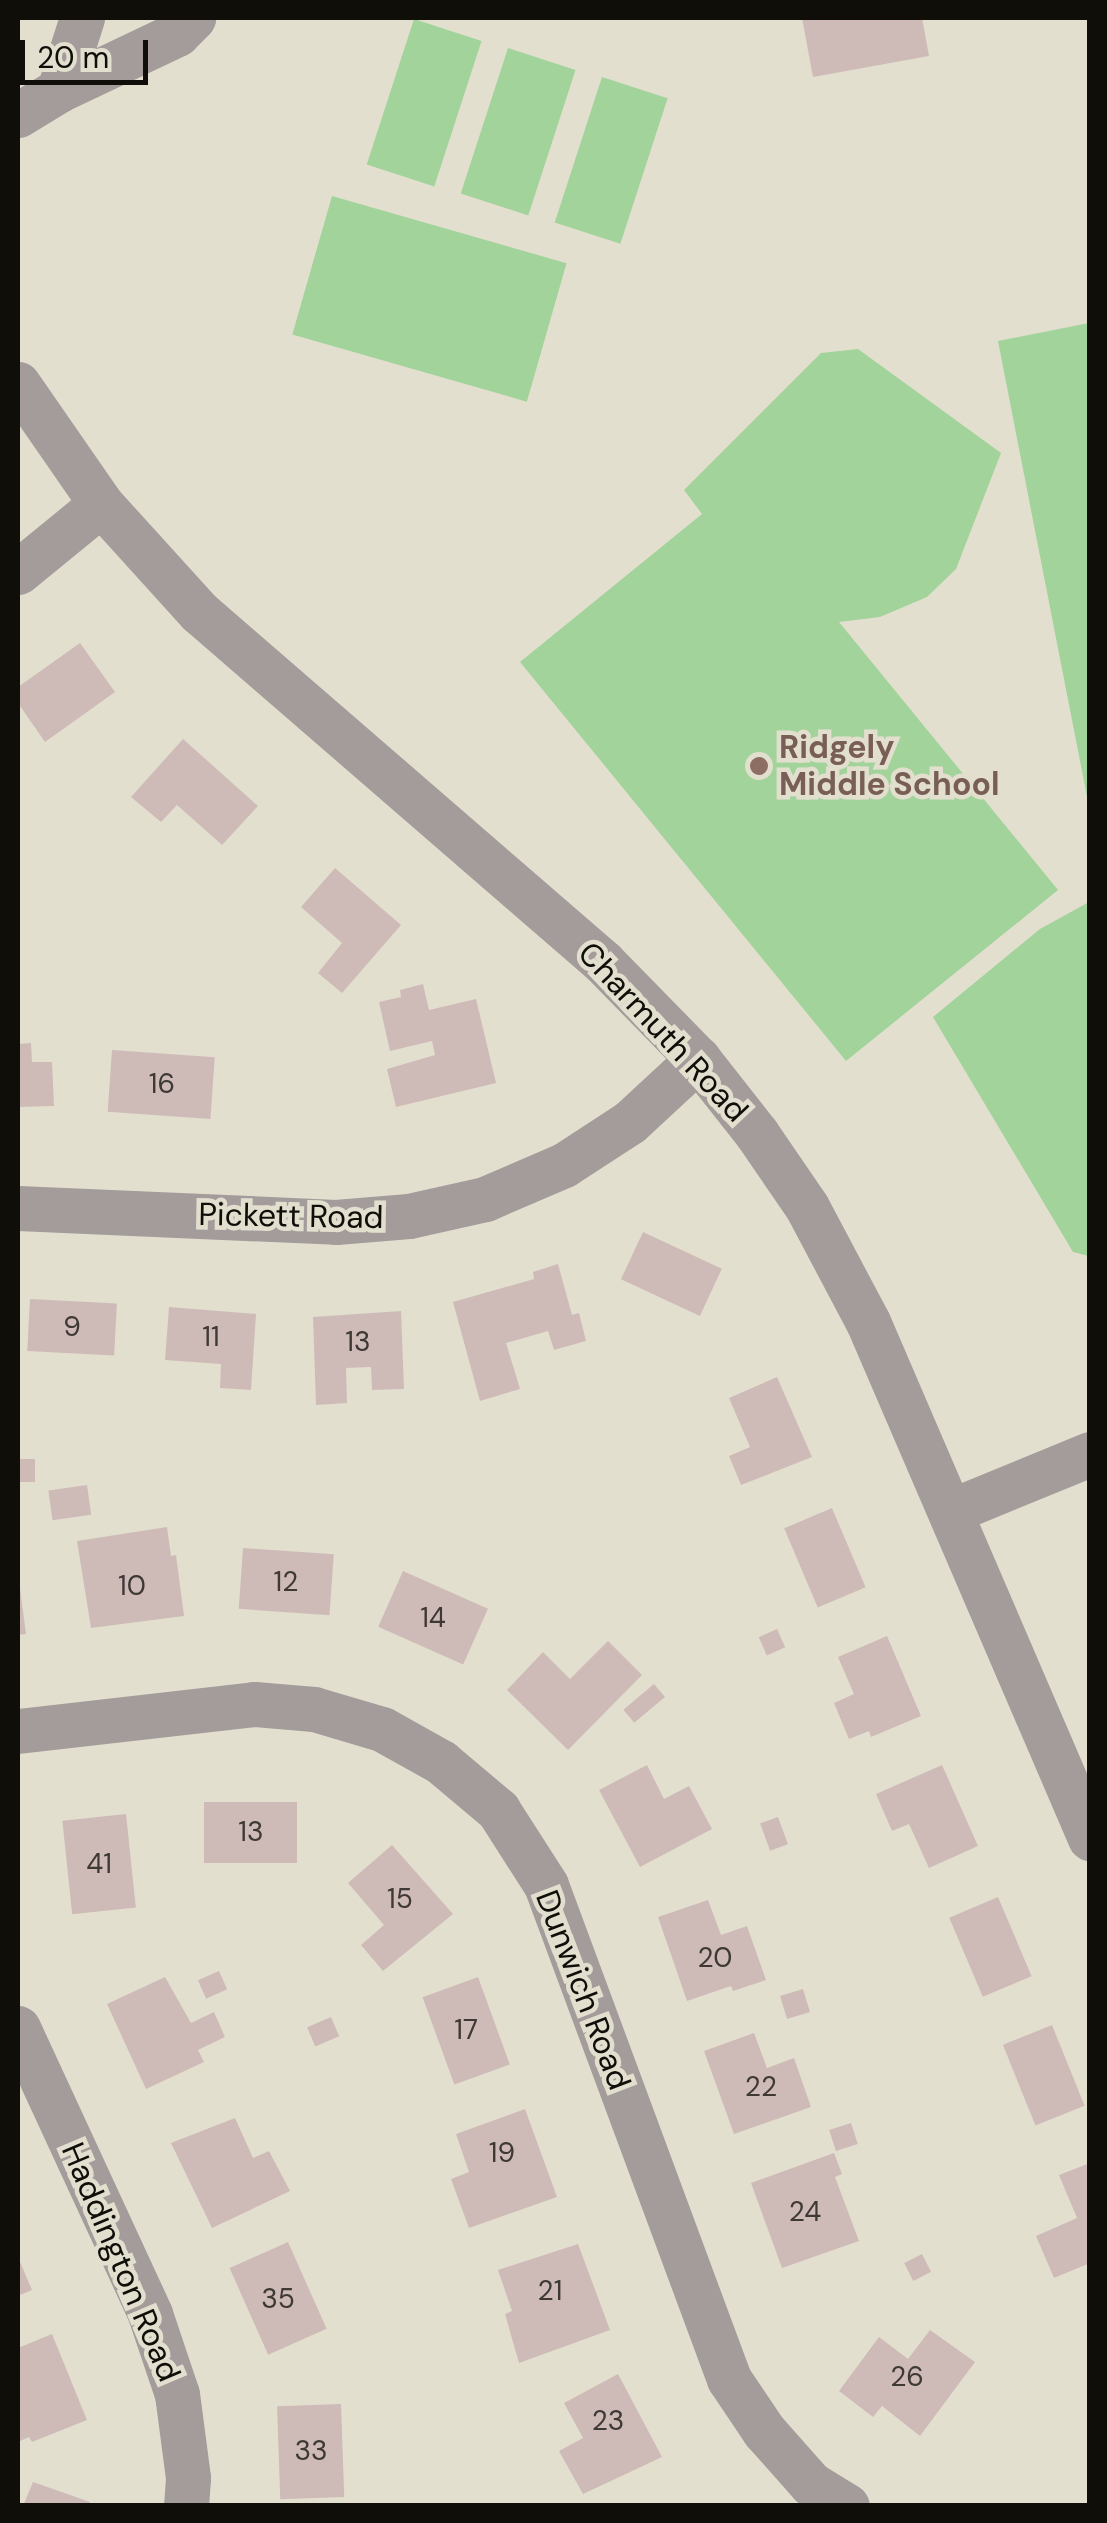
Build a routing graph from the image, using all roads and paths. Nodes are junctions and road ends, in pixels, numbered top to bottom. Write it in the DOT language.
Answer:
graph roads {
  1 [pos="82,18"];
  2 [pos="194,18"];
  3 [pos="59,90"];
  4 [pos="18,115"];
  5 [pos="18,384"];
  6 [pos="101,504"];
  7 [pos="18,572"];
  8 [pos="698,1059"];
  9 [pos="18,1208"];
  10 [pos="1090,1454"];
  11 [pos="951,1511"];
  12 [pos="18,1731"];
  13 [pos="1090,1838"];
  14 [pos="18,2028"];
  15 [pos="186,2506"];
  16 [pos="847,2506"];
  1 -- 3 [label="street"];
  2 -- 3 [label="street"];
  3 -- 4 [label="street"];
  5 -- 6 [label="street, Charmuth Road"];
  6 -- 7 [label="street"];
  6 -- 8 [label="street, Charmuth Road"];
  8 -- 9 [label="street, Pickett Road"];
  8 -- 11 [label="street, Charmuth Road"];
  10 -- 11 [label="street"];
  11 -- 13 [label="street, Charmuth Road"];
  12 -- 16 [label="street, Dunwich Road"];
  14 -- 15 [label="street, Haddington Road"];
}
